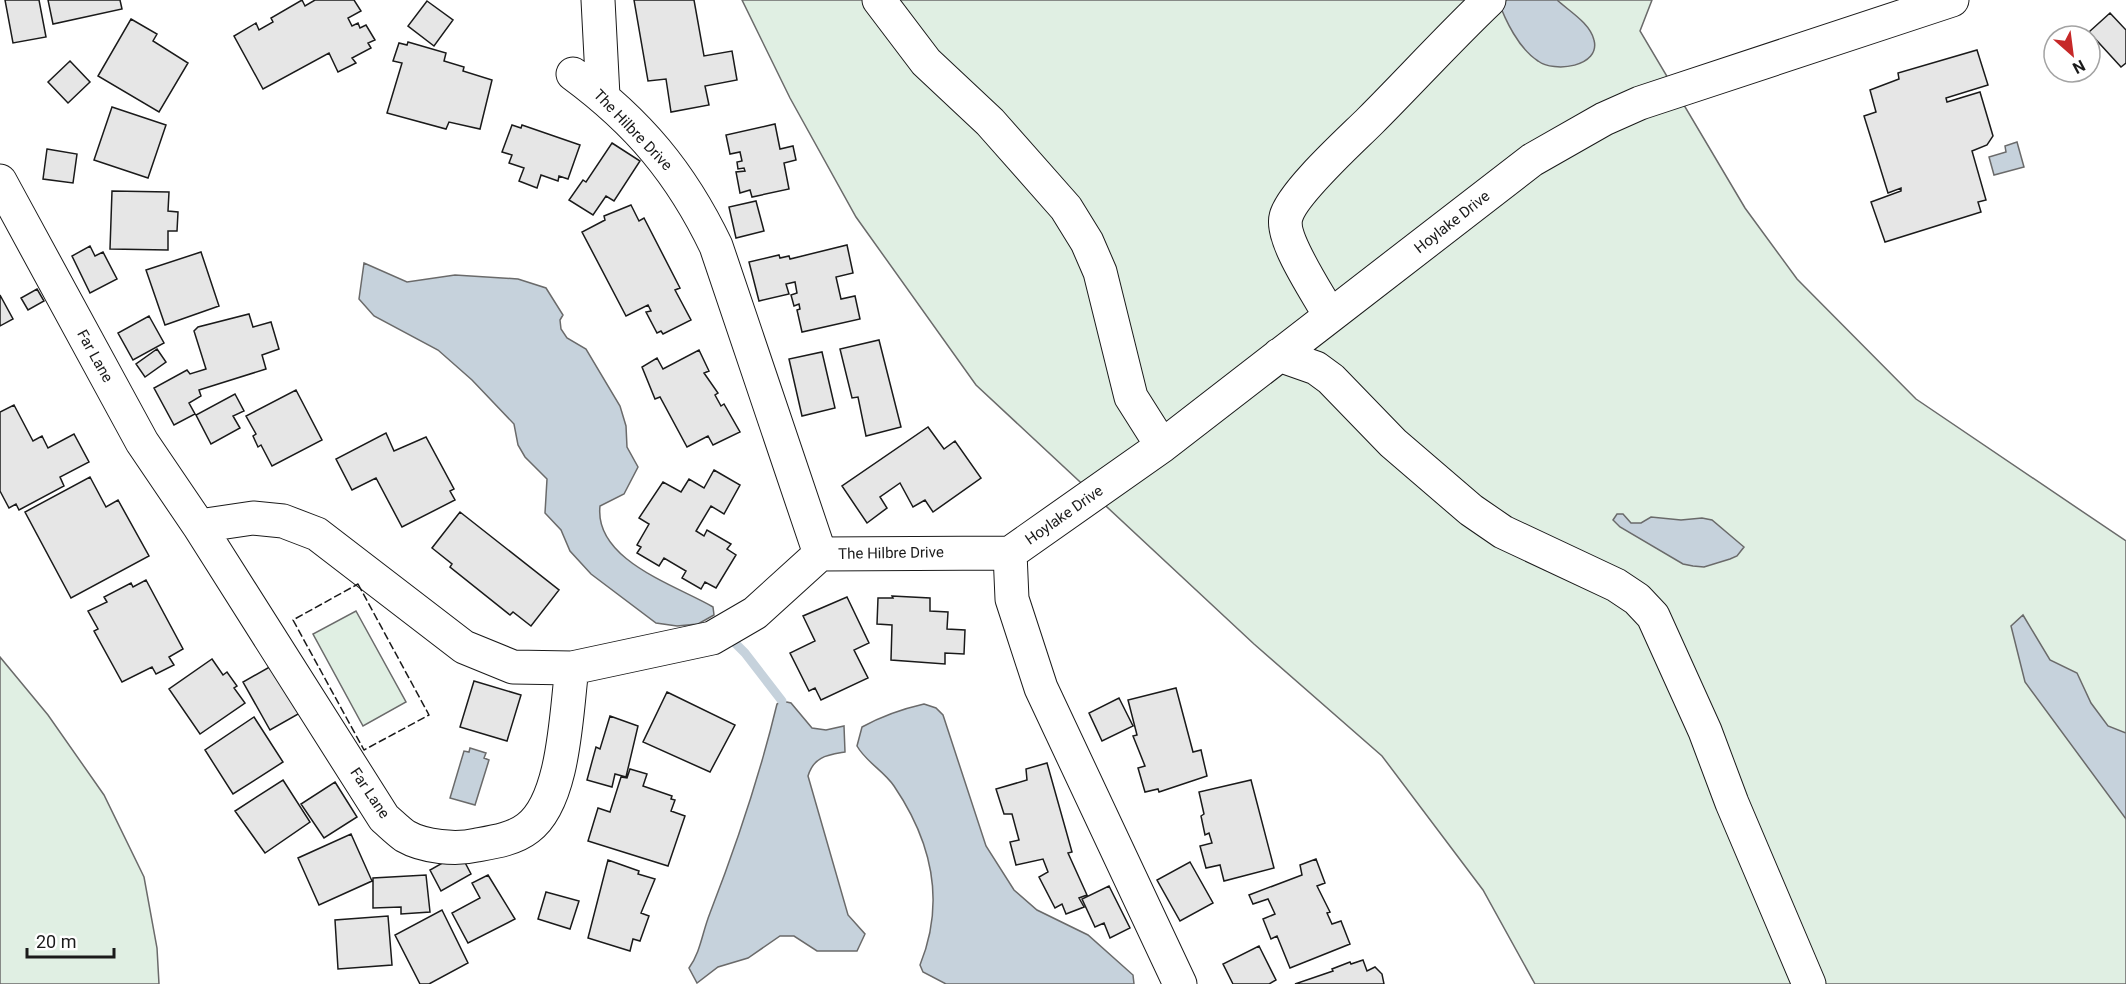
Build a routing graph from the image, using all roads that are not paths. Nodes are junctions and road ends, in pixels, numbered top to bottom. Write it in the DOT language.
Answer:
graph roads {
  1 [pos="598,0"];
  2 [pos="879,0"];
  3 [pos="1952,0"];
  4 [pos="1488,1"];
  5 [pos="573,74"];
  6 [pos="603,96"];
  7 [pos="0,181"];
  8 [pos="1330,316"];
  9 [pos="1279,356"];
  10 [pos="1162,446"];
  11 [pos="199,526"];
  12 [pos="1010,553"];
  13 [pos="820,554"];
  14 [pos="572,668"];
  15 [pos="1180,984"];
  16 [pos="1809,984"];
  1 -- 6 [label="street"];
  2 -- 10 [label="street"];
  3 -- 8 [label="street, Hoylake Drive"];
  4 -- 8 [label="street"];
  5 -- 6 [label="street, The Hilbre Drive"];
  6 -- 13 [label="street, The Hilbre Drive"];
  7 -- 11 [label="street, Far Lane"];
  8 -- 9 [label="street, Hoylake Drive"];
  9 -- 10 [label="street, Hoylake Drive"];
  9 -- 16 [label="street"];
  10 -- 12 [label="street, Hoylake Drive"];
  11 -- 14 [label="street"];
  11 -- 14 [label="street, Far Lane"];
  12 -- 13 [label="street, The Hilbre Drive"];
  12 -- 15 [label="street"];
  13 -- 14 [label="street"];
}
